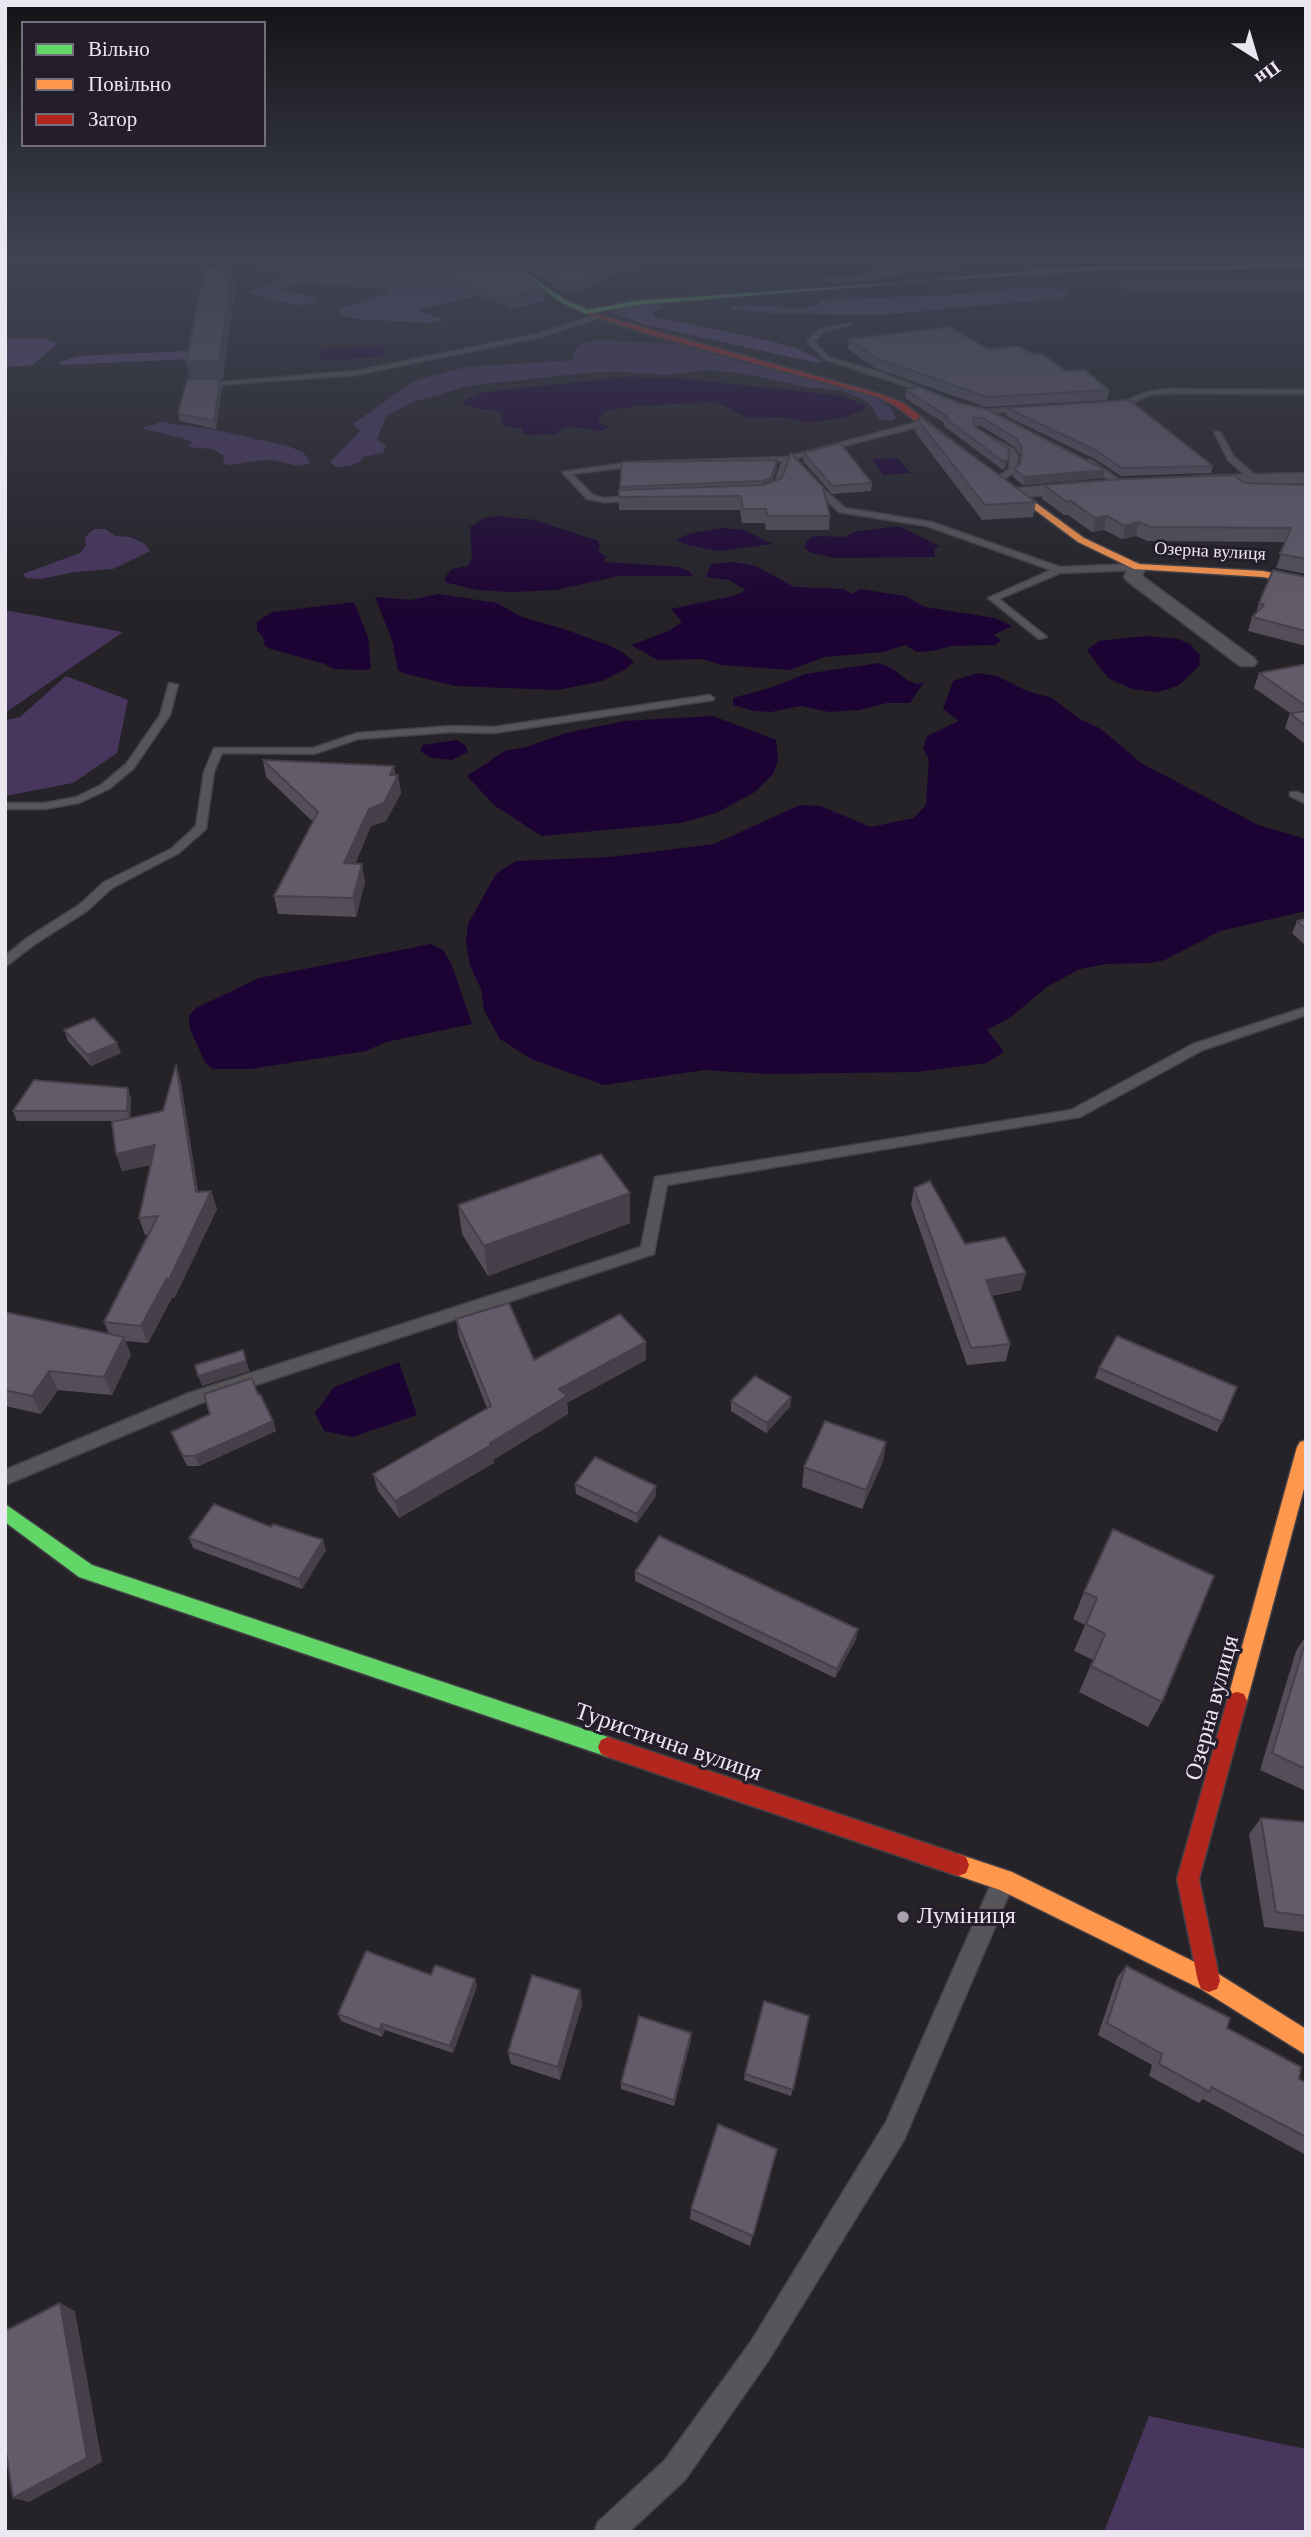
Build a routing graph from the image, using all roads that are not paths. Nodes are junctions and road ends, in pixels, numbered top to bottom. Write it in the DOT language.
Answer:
graph roads {
  1 [pos="261,379"];
  2 [pos="822,379"];
  3 [pos="893,379"];
  4 [pos="192,384"];
  5 [pos="914,388"];
  6 [pos="1306,392"];
  7 [pos="881,396"];
  8 [pos="938,397"];
  9 [pos="1098,405"];
  10 [pos="962,406"];
  11 [pos="1035,409"];
  12 [pos="985,412"];
  13 [pos="1008,422"];
  14 [pos="922,424"];
  15 [pos="1217,434"];
  16 [pos="988,437"];
  17 [pos="1080,457"];
  18 [pos="787,459"];
  19 [pos="797,463"];
  20 [pos="806,472"];
  21 [pos="1253,478"];
  22 [pos="1306,478"];
  23 [pos="999,479"];
  24 [pos="1176,482"];
  25 [pos="1128,484"];
  26 [pos="1018,493"];
  27 [pos="1137,567"];
  28 [pos="1059,570"];
  29 [pos="1306,583"];
  30 [pos="1042,637"];
  31 [pos="1247,662"];
  32 [pos="173,685"];
  33 [pos="709,698"];
  34 [pos="1294,794"];
  35 [pos="1306,801"];
  36 [pos="5,806"];
  37 [pos="5,963"];
  38 [pos="1306,1011"];
  39 [pos="1306,1447"];
  40 [pos="5,1478"];
  41 [pos="5,1512"];
  42 [pos="1004,1880"];
  43 [pos="1209,1981"];
  44 [pos="1306,2043"];
  45 [pos="608,2532"];
  1 -- 4 [label="lane"];
  2 -- 7 [label="street, Озерна вулиця"];
  3 -- 5 [label="lane"];
  5 -- 7 [label="lane"];
  5 -- 8 [label="lane"];
  6 -- 9 [label="lane"];
  7 -- 14 [label="street, Озерна вулиця"];
  10 -- 12 [label="lane"];
  11 -- 12 [label="lane"];
  12 -- 13 [label="lane"];
  14 -- 18 [label="lane"];
  14 -- 23 [label="street, Озерна вулиця"];
  15 -- 21 [label="lane"];
  16 -- 23 [label="lane"];
  17 -- 25 [label="lane"];
  18 -- 18 [label="lane"];
  18 -- 19 [label="lane"];
  20 -- 28 [label="lane"];
  21 -- 22 [label="street"];
  21 -- 24 [label="street"];
  23 -- 26 [label="street, Озерна вулиця"];
  25 -- 26 [label="street"];
  26 -- 27 [label="street, Озерна вулиця"];
  27 -- 28 [label="lane"];
  27 -- 29 [label="street, Озерна вулиця"];
  27 -- 31 [label="street"];
  28 -- 30 [label="lane"];
  32 -- 36 [label="lane"];
  33 -- 37 [label="lane"];
  34 -- 35 [label="lane"];
  38 -- 40 [label="lane"];
  39 -- 43 [label="street, Озерна вулиця"];
  41 -- 42 [label="street, Туристична вулиця"];
  42 -- 43 [label="street, Туристична вулиця"];
  42 -- 45 [label="lane"];
  43 -- 44 [label="street, Туристична вулиця"];
}
